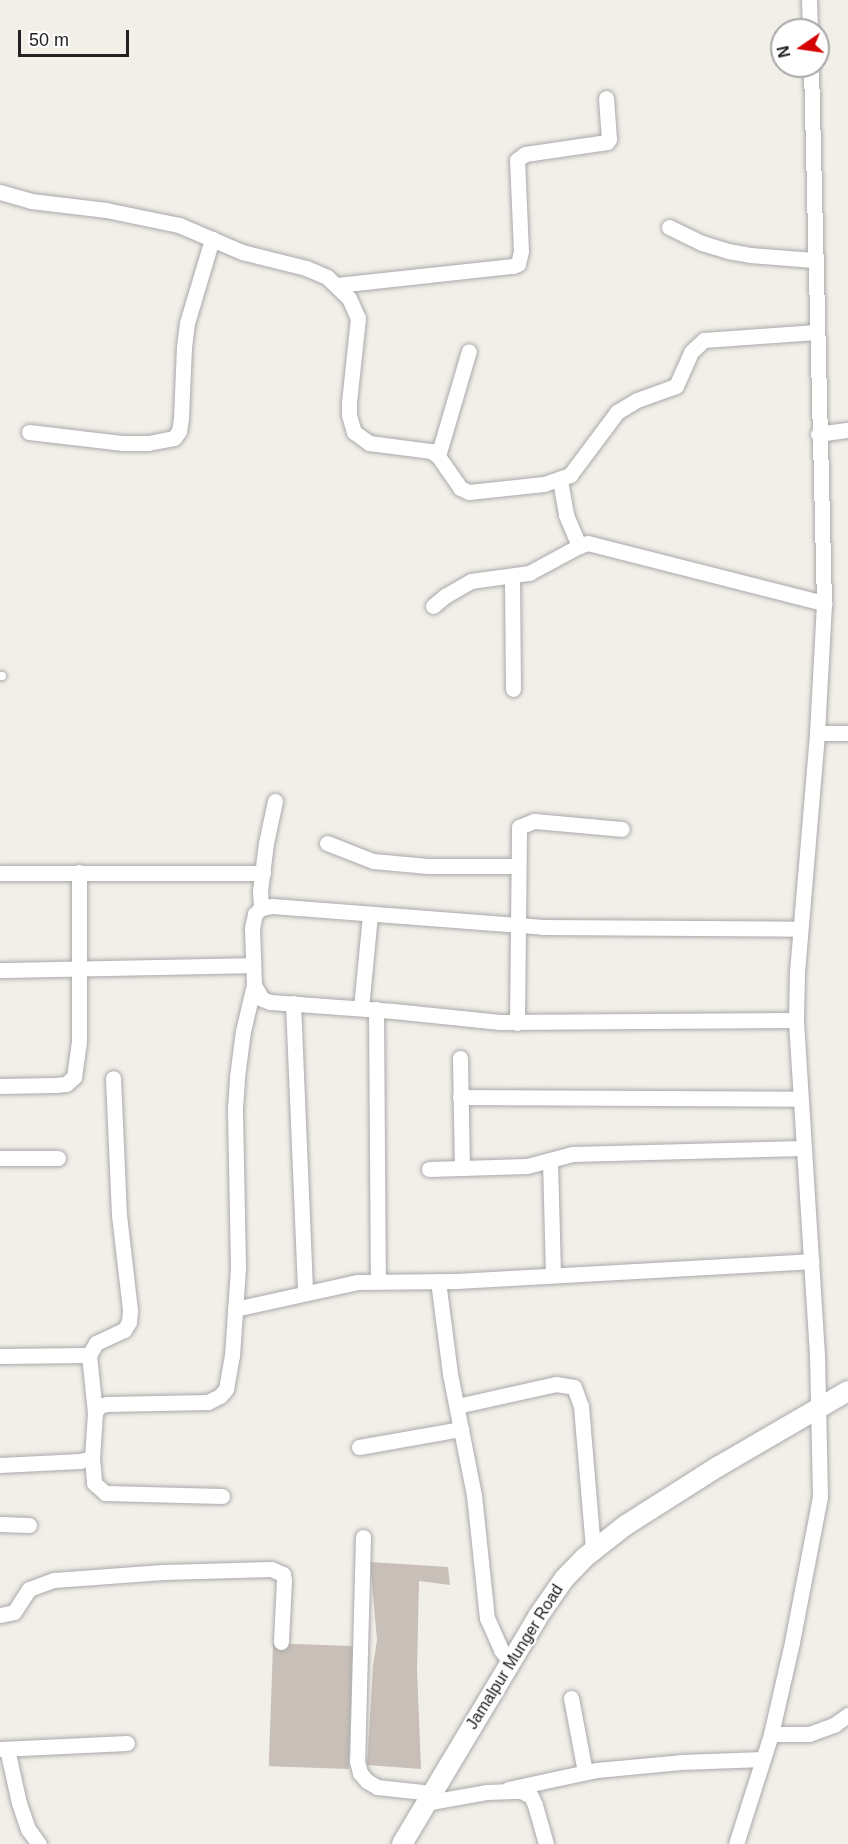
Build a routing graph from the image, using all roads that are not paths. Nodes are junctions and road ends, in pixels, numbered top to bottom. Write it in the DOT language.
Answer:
graph roads {
  1 [pos="809,0"];
  2 [pos="810,18"];
  3 [pos="811,78"];
  4 [pos="606,98"];
  5 [pos="0,192"];
  6 [pos="669,227"];
  7 [pos="212,240"];
  8 [pos="814,260"];
  9 [pos="337,285"];
  10 [pos="816,332"];
  11 [pos="469,351"];
  12 [pos="848,430"];
  13 [pos="29,432"];
  14 [pos="818,434"];
  15 [pos="438,456"];
  16 [pos="560,480"];
  17 [pos="579,546"];
  18 [pos="512,576"];
  19 [pos="824,603"];
  20 [pos="433,606"];
  21 [pos="513,689"];
  22 [pos="817,733"];
  23 [pos="848,733"];
  24 [pos="275,801"];
  25 [pos="622,829"];
  26 [pos="327,843"];
  27 [pos="517,866"];
  28 [pos="79,872"];
  29 [pos="0,873"];
  30 [pos="262,873"];
  31 [pos="261,908"];
  32 [pos="370,914"];
  33 [pos="518,926"];
  34 [pos="800,929"];
  35 [pos="252,965"];
  36 [pos="80,969"];
  37 [pos="0,970"];
  38 [pos="254,986"];
  39 [pos="293,1003"];
  40 [pos="369,1009"];
  41 [pos="796,1020"];
  42 [pos="517,1023"];
  43 [pos="459,1058"];
  44 [pos="113,1078"];
  45 [pos="0,1086"];
  46 [pos="460,1097"];
  47 [pos="800,1099"];
  48 [pos="803,1148"];
  49 [pos="0,1158"];
  50 [pos="58,1158"];
  51 [pos="550,1160"];
  52 [pos="462,1168"];
  53 [pos="429,1169"];
  54 [pos="811,1261"];
  55 [pos="553,1275"];
  56 [pos="378,1281"];
  57 [pos="438,1281"];
  58 [pos="305,1292"];
  59 [pos="235,1309"];
  60 [pos="89,1355"];
  61 [pos="0,1356"];
  62 [pos="848,1391"];
  63 [pos="457,1406"];
  64 [pos="818,1408"];
  65 [pos="95,1413"];
  66 [pos="461,1429"];
  67 [pos="359,1447"];
  68 [pos="92,1458"];
  69 [pos="0,1466"];
  70 [pos="222,1496"];
  71 [pos="0,1524"];
  72 [pos="29,1525"];
  73 [pos="363,1538"];
  74 [pos="593,1551"];
  75 [pos="0,1615"];
  76 [pos="282,1642"];
  77 [pos="510,1661"];
  78 [pos="571,1698"];
  79 [pos="848,1715"];
  80 [pos="771,1734"];
  81 [pos="127,1743"];
  82 [pos="3,1749"];
  83 [pos="763,1759"];
  84 [pos="585,1772"];
  85 [pos="508,1789"];
  86 [pos="429,1798"];
  87 [pos="39,1844"];
  88 [pos="402,1844"];
  89 [pos="546,1844"];
  90 [pos="736,1844"];
  1 -- 2 [label="street"];
  3 -- 8 [label="street"];
  4 -- 9 [label="street"];
  5 -- 7 [label="street"];
  6 -- 8 [label="street"];
  7 -- 9 [label="street"];
  7 -- 13 [label="street"];
  8 -- 10 [label="street"];
  9 -- 15 [label="street"];
  10 -- 14 [label="street"];
  10 -- 16 [label="street"];
  11 -- 15 [label="street"];
  12 -- 14 [label="street"];
  14 -- 19 [label="street"];
  15 -- 16 [label="street"];
  16 -- 17 [label="street"];
  17 -- 18 [label="street"];
  17 -- 19 [label="street"];
  18 -- 20 [label="street"];
  18 -- 21 [label="street"];
  19 -- 22 [label="street"];
  22 -- 23 [label="street"];
  22 -- 34 [label="street"];
  24 -- 30 [label="street"];
  25 -- 27 [label="street"];
  26 -- 27 [label="street"];
  27 -- 33 [label="street"];
  28 -- 29 [label="street"];
  28 -- 30 [label="street"];
  28 -- 36 [label="street"];
  30 -- 31 [label="street"];
  31 -- 32 [label="street"];
  31 -- 35 [label="street"];
  32 -- 33 [label="street"];
  32 -- 40 [label="street"];
  33 -- 34 [label="street"];
  33 -- 42 [label="street"];
  34 -- 41 [label="street"];
  35 -- 36 [label="street"];
  35 -- 38 [label="street"];
  36 -- 37 [label="street"];
  36 -- 45 [label="street"];
  38 -- 39 [label="street"];
  38 -- 59 [label="street"];
  39 -- 40 [label="street"];
  39 -- 58 [label="street"];
  40 -- 42 [label="street"];
  40 -- 56 [label="street"];
  41 -- 42 [label="street"];
  41 -- 47 [label="street"];
  43 -- 46 [label="street"];
  44 -- 60 [label="street"];
  46 -- 47 [label="street"];
  46 -- 52 [label="street"];
  47 -- 48 [label="street"];
  48 -- 51 [label="street"];
  48 -- 54 [label="street"];
  49 -- 50 [label="street"];
  51 -- 52 [label="street"];
  51 -- 55 [label="street"];
  52 -- 53 [label="street"];
  54 -- 55 [label="street"];
  54 -- 64 [label="street"];
  55 -- 57 [label="street"];
  56 -- 57 [label="street"];
  56 -- 58 [label="street"];
  57 -- 63 [label="street"];
  58 -- 59 [label="street"];
  59 -- 65 [label="street"];
  60 -- 61 [label="street"];
  60 -- 65 [label="street"];
  62 -- 64 [label="street, Jamalpur Munger Road"];
  63 -- 66 [label="street"];
  63 -- 74 [label="street"];
  64 -- 74 [label="street, Jamalpur Munger Road"];
  64 -- 80 [label="street"];
  65 -- 68 [label="street"];
  66 -- 67 [label="street"];
  66 -- 77 [label="street"];
  68 -- 69 [label="street"];
  68 -- 70 [label="street"];
  71 -- 72 [label="street"];
  73 -- 86 [label="street"];
  74 -- 77 [label="street, Jamalpur Munger Road"];
  75 -- 76 [label="street"];
  77 -- 86 [label="street, Jamalpur Munger Road"];
  78 -- 84 [label="street"];
  79 -- 80 [label="street"];
  80 -- 83 [label="street"];
  81 -- 82 [label="street"];
  82 -- 87 [label="street"];
  83 -- 84 [label="street"];
  83 -- 90 [label="street"];
  84 -- 85 [label="street"];
  85 -- 86 [label="street"];
  85 -- 89 [label="street"];
  86 -- 88 [label="street, Jamalpur Munger Road"];
}
